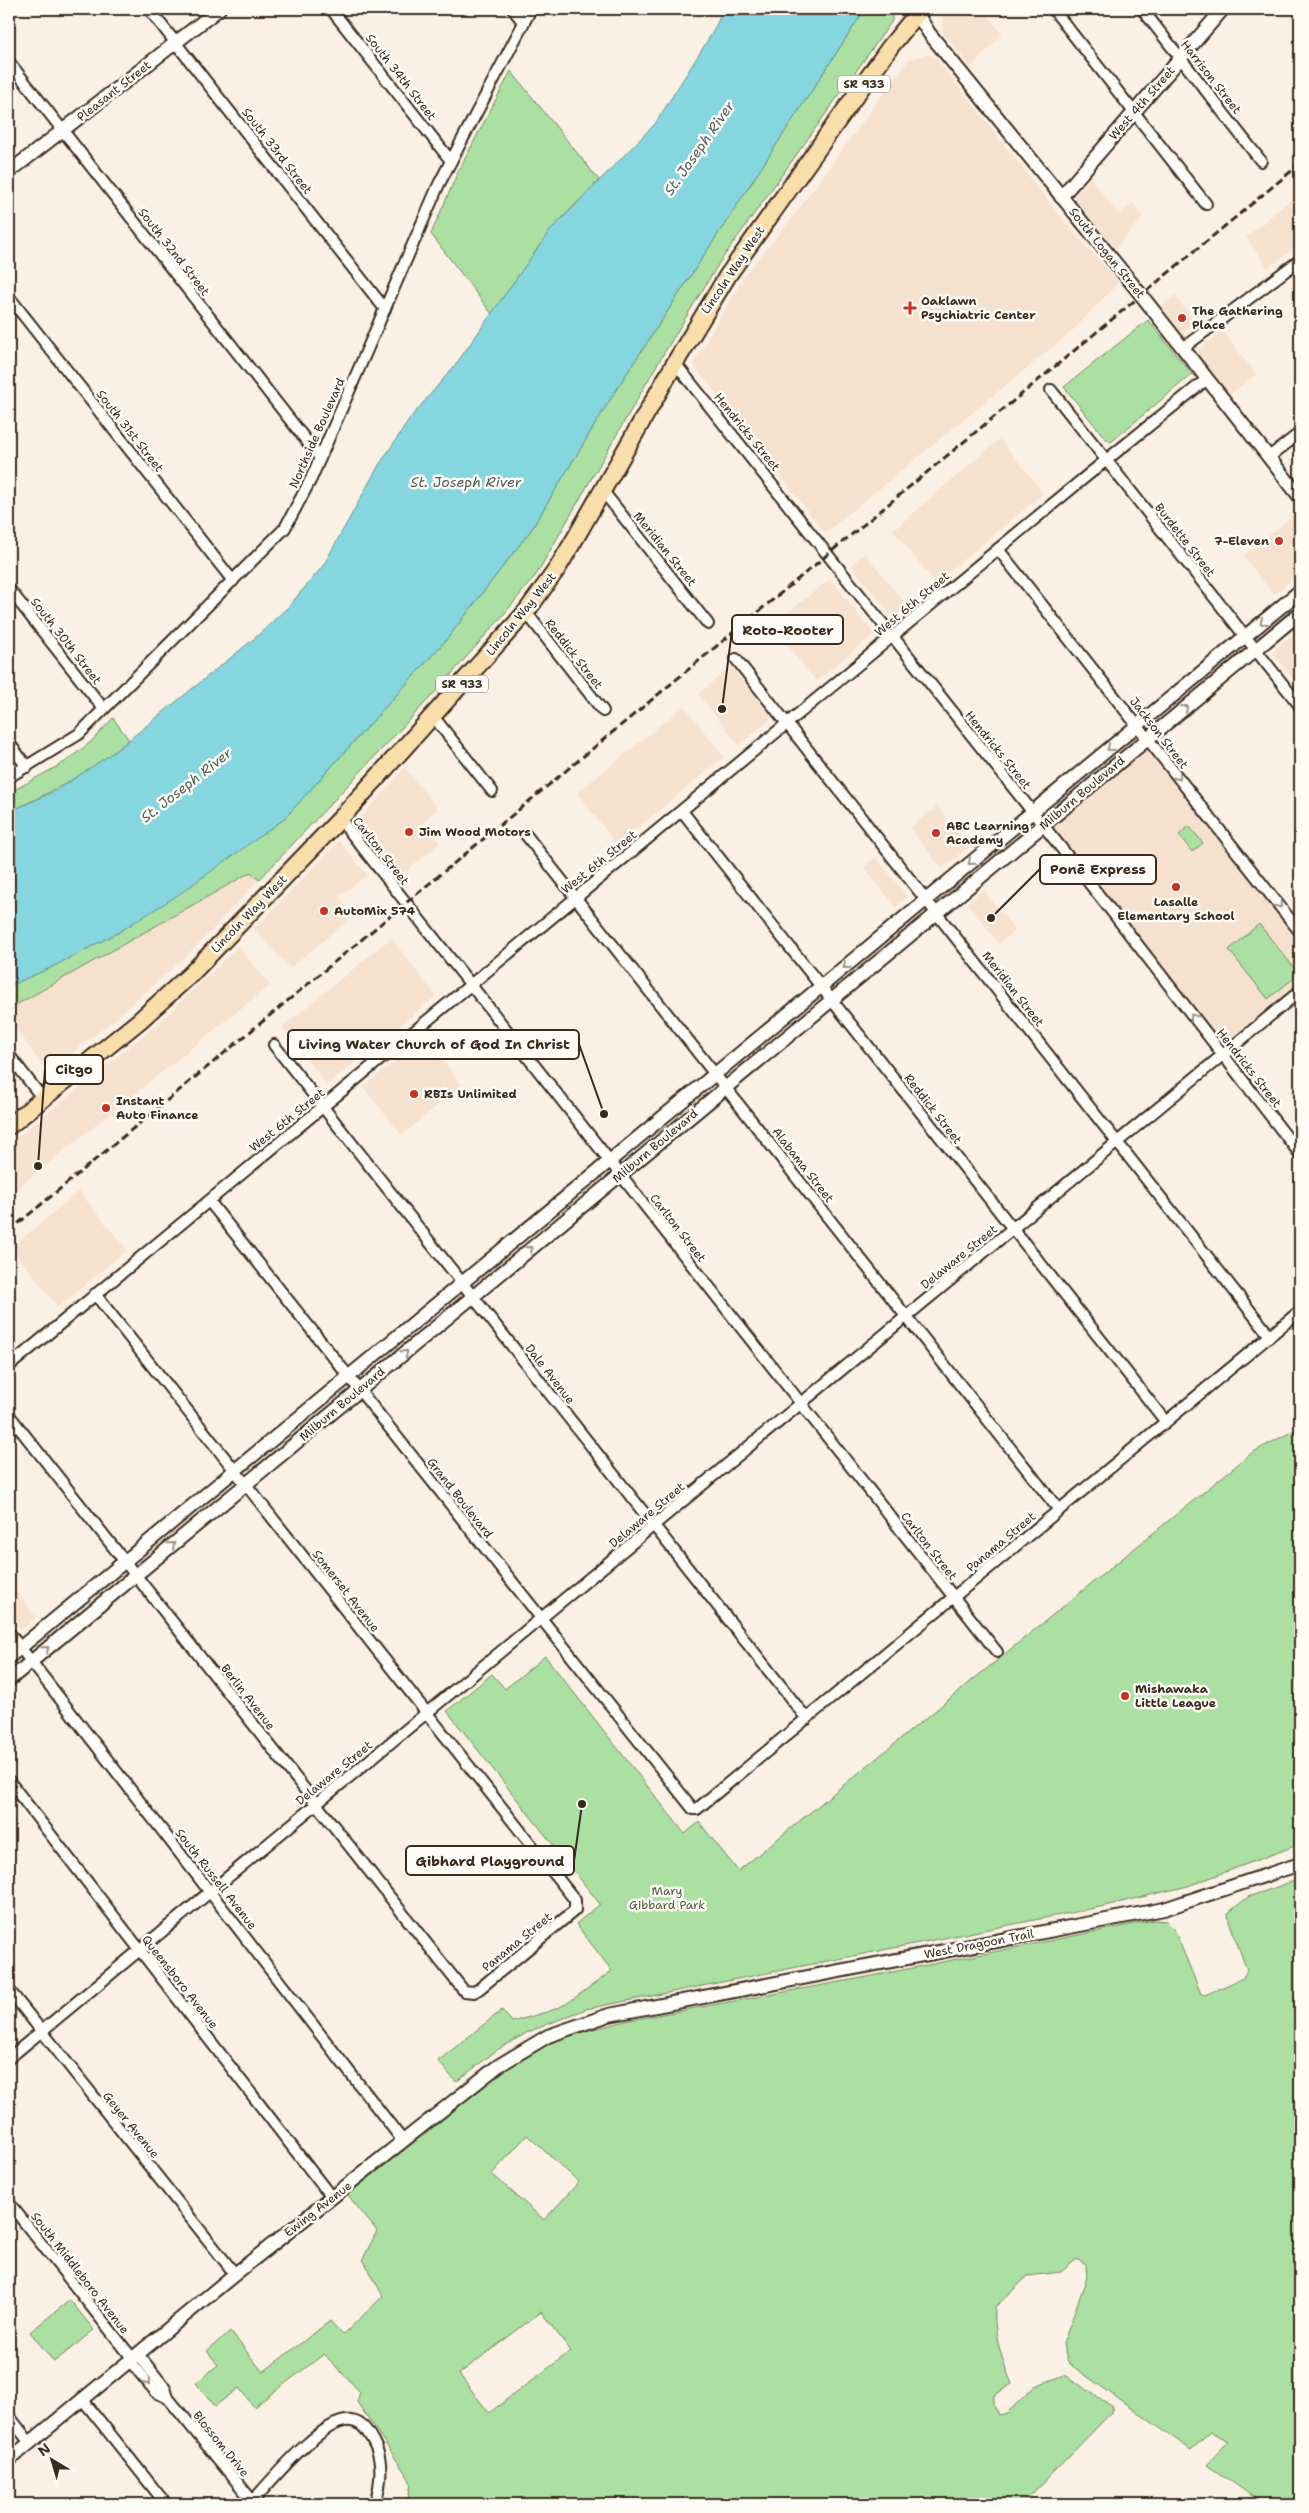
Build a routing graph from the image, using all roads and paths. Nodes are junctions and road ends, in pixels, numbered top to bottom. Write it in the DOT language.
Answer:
graph roads {
  1 [pos="149,9"];
  2 [pos="219,9"];
  3 [pos="331,9"];
  4 [pos="513,9"];
  5 [pos="531,9"];
  6 [pos="1053,9"];
  7 [pos="1142,9"];
  8 [pos="1223,9"];
  9 [pos="917,10"];
  10 [pos="524,22"];
  11 [pos="176,42"];
  12 [pos="1180,58"];
  13 [pos="9,62"];
  14 [pos="1134,113"];
  15 [pos="64,131"];
  16 [pos="451,161"];
  17 [pos="1261,161"];
  18 [pos="9,172"];
  19 [pos="1061,197"];
  20 [pos="1206,204"];
  21 [pos="1300,260"];
  22 [pos="9,297"];
  23 [pos="385,308"];
  24 [pos="1183,348"];
  25 [pos="675,363"];
  26 [pos="1207,379"];
  27 [pos="1051,390"];
  28 [pos="1300,433"];
  29 [pos="1269,457"];
  30 [pos="320,458"];
  31 [pos="1106,460"];
  32 [pos="602,490"];
  33 [pos="1300,497"];
  34 [pos="998,549"];
  35 [pos="232,581"];
  36 [pos="9,589"];
  37 [pos="1300,591"];
  38 [pos="526,612"];
  39 [pos="1300,613"];
  40 [pos="708,624"];
  41 [pos="892,636"];
  42 [pos="1245,636"];
  43 [pos="1256,650"];
  44 [pos="736,659"];
  45 [pos="1300,706"];
  46 [pos="104,708"];
  47 [pos="603,711"];
  48 [pos="433,716"];
  49 [pos="787,724"];
  50 [pos="1137,725"];
  51 [pos="1148,739"];
  52 [pos="9,743"];
  53 [pos="27,767"];
  54 [pos="9,777"];
  55 [pos="492,791"];
  56 [pos="682,811"];
  57 [pos="1032,812"];
  58 [pos="340,820"];
  59 [pos="1043,826"];
  60 [pos="526,835"];
  61 [pos="576,897"];
  62 [pos="927,899"];
  63 [pos="937,913"];
  64 [pos="1300,932"];
  65 [pos="470,985"];
  66 [pos="820,987"];
  67 [pos="1300,992"];
  68 [pos="831,1001"];
  69 [pos="274,1045"];
  70 [pos="9,1055"];
  71 [pos="1223,1055"];
  72 [pos="715,1074"];
  73 [pos="726,1088"];
  74 [pos="43,1099"];
  75 [pos="323,1106"];
  76 [pos="9,1126"];
  77 [pos="1118,1142"];
  78 [pos="1300,1154"];
  79 [pos="610,1162"];
  80 [pos="620,1175"];
  81 [pos="209,1201"];
  82 [pos="1012,1230"];
  83 [pos="462,1283"];
  84 [pos="95,1294"];
  85 [pos="473,1296"];
  86 [pos="1300,1311"];
  87 [pos="906,1317"];
  88 [pos="1270,1336"];
  89 [pos="9,1366"];
  90 [pos="349,1377"];
  91 [pos="359,1390"];
  92 [pos="801,1404"];
  93 [pos="9,1415"];
  94 [pos="1166,1422"];
  95 [pos="235,1472"];
  96 [pos="246,1485"];
  97 [pos="1060,1510"];
  98 [pos="654,1526"];
  99 [pos="125,1562"];
  100 [pos="135,1576"];
  101 [pos="954,1597"];
  102 [pos="541,1619"];
  103 [pos="9,1633"];
  104 [pos="20,1648"];
  105 [pos="997,1652"];
  106 [pos="9,1658"];
  107 [pos="31,1661"];
  108 [pos="9,1680"];
  109 [pos="426,1713"];
  110 [pos="807,1719"];
  111 [pos="9,1781"];
  112 [pos="316,1804"];
  113 [pos="693,1809"];
  114 [pos="1300,1864"];
  115 [pos="210,1892"];
  116 [pos="576,1905"];
  117 [pos="140,1950"];
  118 [pos="9,1990"];
  119 [pos="469,1992"];
  120 [pos="654,2006"];
  121 [pos="42,2032"];
  122 [pos="9,2058"];
  123 [pos="403,2141"];
  124 [pos="332,2198"];
  125 [pos="9,2203"];
  126 [pos="235,2274"];
  127 [pos="134,2358"];
  128 [pos="83,2400"];
  129 [pos="9,2416"];
  130 [pos="30,2443"];
  131 [pos="9,2460"];
  132 [pos="254,2503"];
  133 [pos="166,2504"];
  134 [pos="375,2504"];
  1 -- 11 [label="street, South 33rd Street"];
  2 -- 11 [label="street, Pleasant Street"];
  3 -- 16 [label="street, South 34th Street"];
  4 -- 10 [label="street"];
  5 -- 10 [label="street, Northside Boulevard"];
  6 -- 14 [label="street"];
  7 -- 12 [label="street, Harrison Street"];
  8 -- 12 [label="street, West 4th Street"];
  9 -- 19 [label="street, South Logan Street"];
  9 -- 25 [label="main road, Lincoln Way West / SR 933"];
  10 -- 16 [label="street, Northside Boulevard"];
  11 -- 15 [label="street, Pleasant Street"];
  11 -- 23 [label="street, South 33rd Street"];
  12 -- 14 [label="street, West 4th Street"];
  12 -- 17 [label="street, Harrison Street"];
  13 -- 15 [label="street, South 32nd Street"];
  14 -- 19 [label="street, West 4th Street"];
  14 -- 20 [label="street"];
  15 -- 18 [label="street, Pleasant Street"];
  15 -- 30 [label="street, South 32nd Street"];
  16 -- 23 [label="street, Northside Boulevard"];
  19 -- 24 [label="street, South Logan Street"];
  21 -- 24 [label="street"];
  22 -- 35 [label="street, South 31st Street"];
  23 -- 30 [label="street, Northside Boulevard"];
  24 -- 26 [label="street, South Logan Street"];
  25 -- 32 [label="main road, Lincoln Way West / SR 933"];
  25 -- 41 [label="street, Hendricks Street"];
  26 -- 29 [label="street, South Logan Street"];
  26 -- 31 [label="street, West 6th Street"];
  27 -- 31 [label="street, Burdette Street"];
  28 -- 29 [label="street"];
  29 -- 33 [label="street, South Logan Street"];
  30 -- 35 [label="street, Northside Boulevard"];
  31 -- 34 [label="street, West 6th Street"];
  31 -- 42 [label="street, Burdette Street"];
  32 -- 38 [label="main road, Lincoln Way West / SR 933"];
  32 -- 40 [label="street, Meridian Street"];
  34 -- 41 [label="street, West 6th Street"];
  34 -- 50 [label="street, Jackson Street"];
  35 -- 46 [label="street, Northside Boulevard"];
  36 -- 46 [label="street, South 30th Street"];
  37 -- 42 [label="street, Milburn Boulevard, one-way"];
  38 -- 47 [label="street, Reddick Street"];
  38 -- 48 [label="main road, Lincoln Way West / SR 933"];
  39 -- 43 [label="street, Milburn Boulevard"];
  41 -- 49 [label="street, West 6th Street"];
  41 -- 57 [label="street, Hendricks Street"];
  42 -- 43 [label="street, Burdette Street"];
  42 -- 50 [label="street, Milburn Boulevard"];
  43 -- 45 [label="street, Burdette Street"];
  51 -- 43 [label="street, Milburn Boulevard, one-way"];
  44 -- 49 [label="street, Meridian Street"];
  46 -- 53 [label="street, Northside Boulevard"];
  48 -- 55 [label="street"];
  48 -- 58 [label="main road, Lincoln Way West / SR 933"];
  49 -- 56 [label="street, West 6th Street"];
  49 -- 62 [label="street, Meridian Street"];
  50 -- 51 [label="street, Jackson Street"];
  50 -- 57 [label="street, Milburn Boulevard, one-way"];
  51 -- 59 [label="street, Milburn Boulevard"];
  51 -- 64 [label="street, Jackson Street, one-way"];
  52 -- 53 [label="street"];
  53 -- 54 [label="street, Northside Boulevard"];
  56 -- 61 [label="street, West 6th Street"];
  56 -- 66 [label="street, Reddick Street"];
  57 -- 59 [label="street, Hendricks Street"];
  57 -- 62 [label="street, Milburn Boulevard, one-way"];
  58 -- 65 [label="street, Carlton Street"];
  58 -- 74 [label="main road, Lincoln Way West / SR 933"];
  59 -- 63 [label="street, Milburn Boulevard"];
  71 -- 59 [label="street, Hendricks Street, one-way"];
  60 -- 61 [label="street, Alabama Street"];
  61 -- 65 [label="street, West 6th Street"];
  61 -- 72 [label="street, Alabama Street"];
  62 -- 63 [label="street, Meridian Street"];
  62 -- 66 [label="street, Milburn Boulevard, one-way"];
  63 -- 68 [label="street, Milburn Boulevard"];
  63 -- 77 [label="street, Meridian Street"];
  65 -- 75 [label="street, West 6th Street"];
  65 -- 79 [label="street, Carlton Street"];
  66 -- 68 [label="street, Reddick Street"];
  66 -- 72 [label="street, Milburn Boulevard"];
  67 -- 71 [label="street, Delaware Street"];
  68 -- 73 [label="street, Milburn Boulevard"];
  68 -- 82 [label="street, Reddick Street"];
  69 -- 75 [label="street, Dale Avenue"];
  70 -- 74 [label="street"];
  71 -- 77 [label="street, Delaware Street"];
  71 -- 78 [label="street, Hendricks Street"];
  72 -- 73 [label="street, Alabama Street"];
  72 -- 79 [label="street, Milburn Boulevard"];
  73 -- 80 [label="street, Milburn Boulevard"];
  73 -- 87 [label="street, Alabama Street"];
  74 -- 76 [label="main road, Lincoln Way West / SR 933"];
  75 -- 81 [label="street, West 6th Street"];
  75 -- 83 [label="street, Dale Avenue"];
  77 -- 82 [label="street, Delaware Street"];
  77 -- 88 [label="street, Meridian Street"];
  79 -- 80 [label="street, Carlton Street"];
  79 -- 83 [label="street, Milburn Boulevard"];
  85 -- 80 [label="street, Milburn Boulevard, one-way"];
  80 -- 92 [label="street, Carlton Street"];
  81 -- 84 [label="street, West 6th Street"];
  81 -- 90 [label="street, Grand Boulevard"];
  82 -- 87 [label="street, Delaware Street"];
  82 -- 94 [label="street, Reddick Street"];
  83 -- 85 [label="street, Dale Avenue"];
  83 -- 90 [label="street, Milburn Boulevard"];
  84 -- 89 [label="street, West 6th Street"];
  84 -- 95 [label="street, Somerset Avenue"];
  91 -- 85 [label="street, Milburn Boulevard, one-way"];
  85 -- 98 [label="street, Dale Avenue"];
  86 -- 88 [label="street, Panama Street"];
  87 -- 92 [label="street, Delaware Street"];
  87 -- 97 [label="street, Alabama Street"];
  88 -- 94 [label="street, Panama Street"];
  90 -- 91 [label="street, Grand Boulevard"];
  90 -- 95 [label="street, Milburn Boulevard"];
  91 -- 96 [label="street, Milburn Boulevard"];
  91 -- 102 [label="street, Grand Boulevard"];
  92 -- 98 [label="street, Delaware Street"];
  92 -- 101 [label="street, Carlton Street"];
  93 -- 99 [label="street, Berlin Avenue"];
  94 -- 97 [label="street, Panama Street"];
  95 -- 96 [label="street, Somerset Avenue"];
  95 -- 99 [label="street, Milburn Boulevard"];
  100 -- 96 [label="street, Milburn Boulevard, one-way"];
  96 -- 109 [label="street, Somerset Avenue"];
  97 -- 101 [label="street, Panama Street"];
  98 -- 102 [label="street, Delaware Street"];
  98 -- 110 [label="street, Dale Avenue"];
  99 -- 100 [label="street, Berlin Avenue"];
  99 -- 104 [label="street, Milburn Boulevard"];
  107 -- 100 [label="street, Milburn Boulevard, one-way"];
  100 -- 112 [label="street, Berlin Avenue"];
  101 -- 105 [label="street, Carlton Street"];
  101 -- 110 [label="street, Panama Street"];
  102 -- 109 [label="street, Delaware Street"];
  102 -- 113 [label="street, Grand Boulevard"];
  103 -- 104 [label="street, South Russell Avenue"];
  104 -- 106 [label="street, Milburn Boulevard"];
  104 -- 107 [label="street, South Russell Avenue"];
  107 -- 108 [label="street, Milburn Boulevard"];
  107 -- 115 [label="street, South Russell Avenue"];
  109 -- 112 [label="street, Delaware Street"];
  109 -- 116 [label="street, Somerset Avenue"];
  110 -- 113 [label="street, Panama Street"];
  111 -- 117 [label="street, Queensboro Avenue"];
  112 -- 115 [label="street, Delaware Street"];
  112 -- 119 [label="street, Berlin Avenue"];
  114 -- 120 [label="street, West Dragoon Trail"];
  115 -- 117 [label="street, Delaware Street"];
  115 -- 123 [label="street, South Russell Avenue"];
  116 -- 119 [label="street, Panama Street"];
  117 -- 121 [label="street, Delaware Street"];
  117 -- 124 [label="street, Queensboro Avenue"];
  118 -- 121 [label="street, Geyer Avenue"];
  120 -- 123 [label="street, Ewing Avenue"];
  121 -- 122 [label="street, Delaware Street"];
  121 -- 126 [label="street, Geyer Avenue"];
  123 -- 124 [label="street, Ewing Avenue"];
  124 -- 126 [label="street, Ewing Avenue"];
  125 -- 127 [label="street, South Middleboro Avenue"];
  126 -- 127 [label="street, Ewing Avenue"];
  127 -- 128 [label="street, Ewing Avenue"];
  127 -- 132 [label="street, Blossom Drive"];
  128 -- 130 [label="street, Ewing Avenue"];
  128 -- 133 [label="street"];
  129 -- 130 [label="street"];
  130 -- 131 [label="street, Ewing Avenue"];
  132 -- 134 [label="street"];
}
